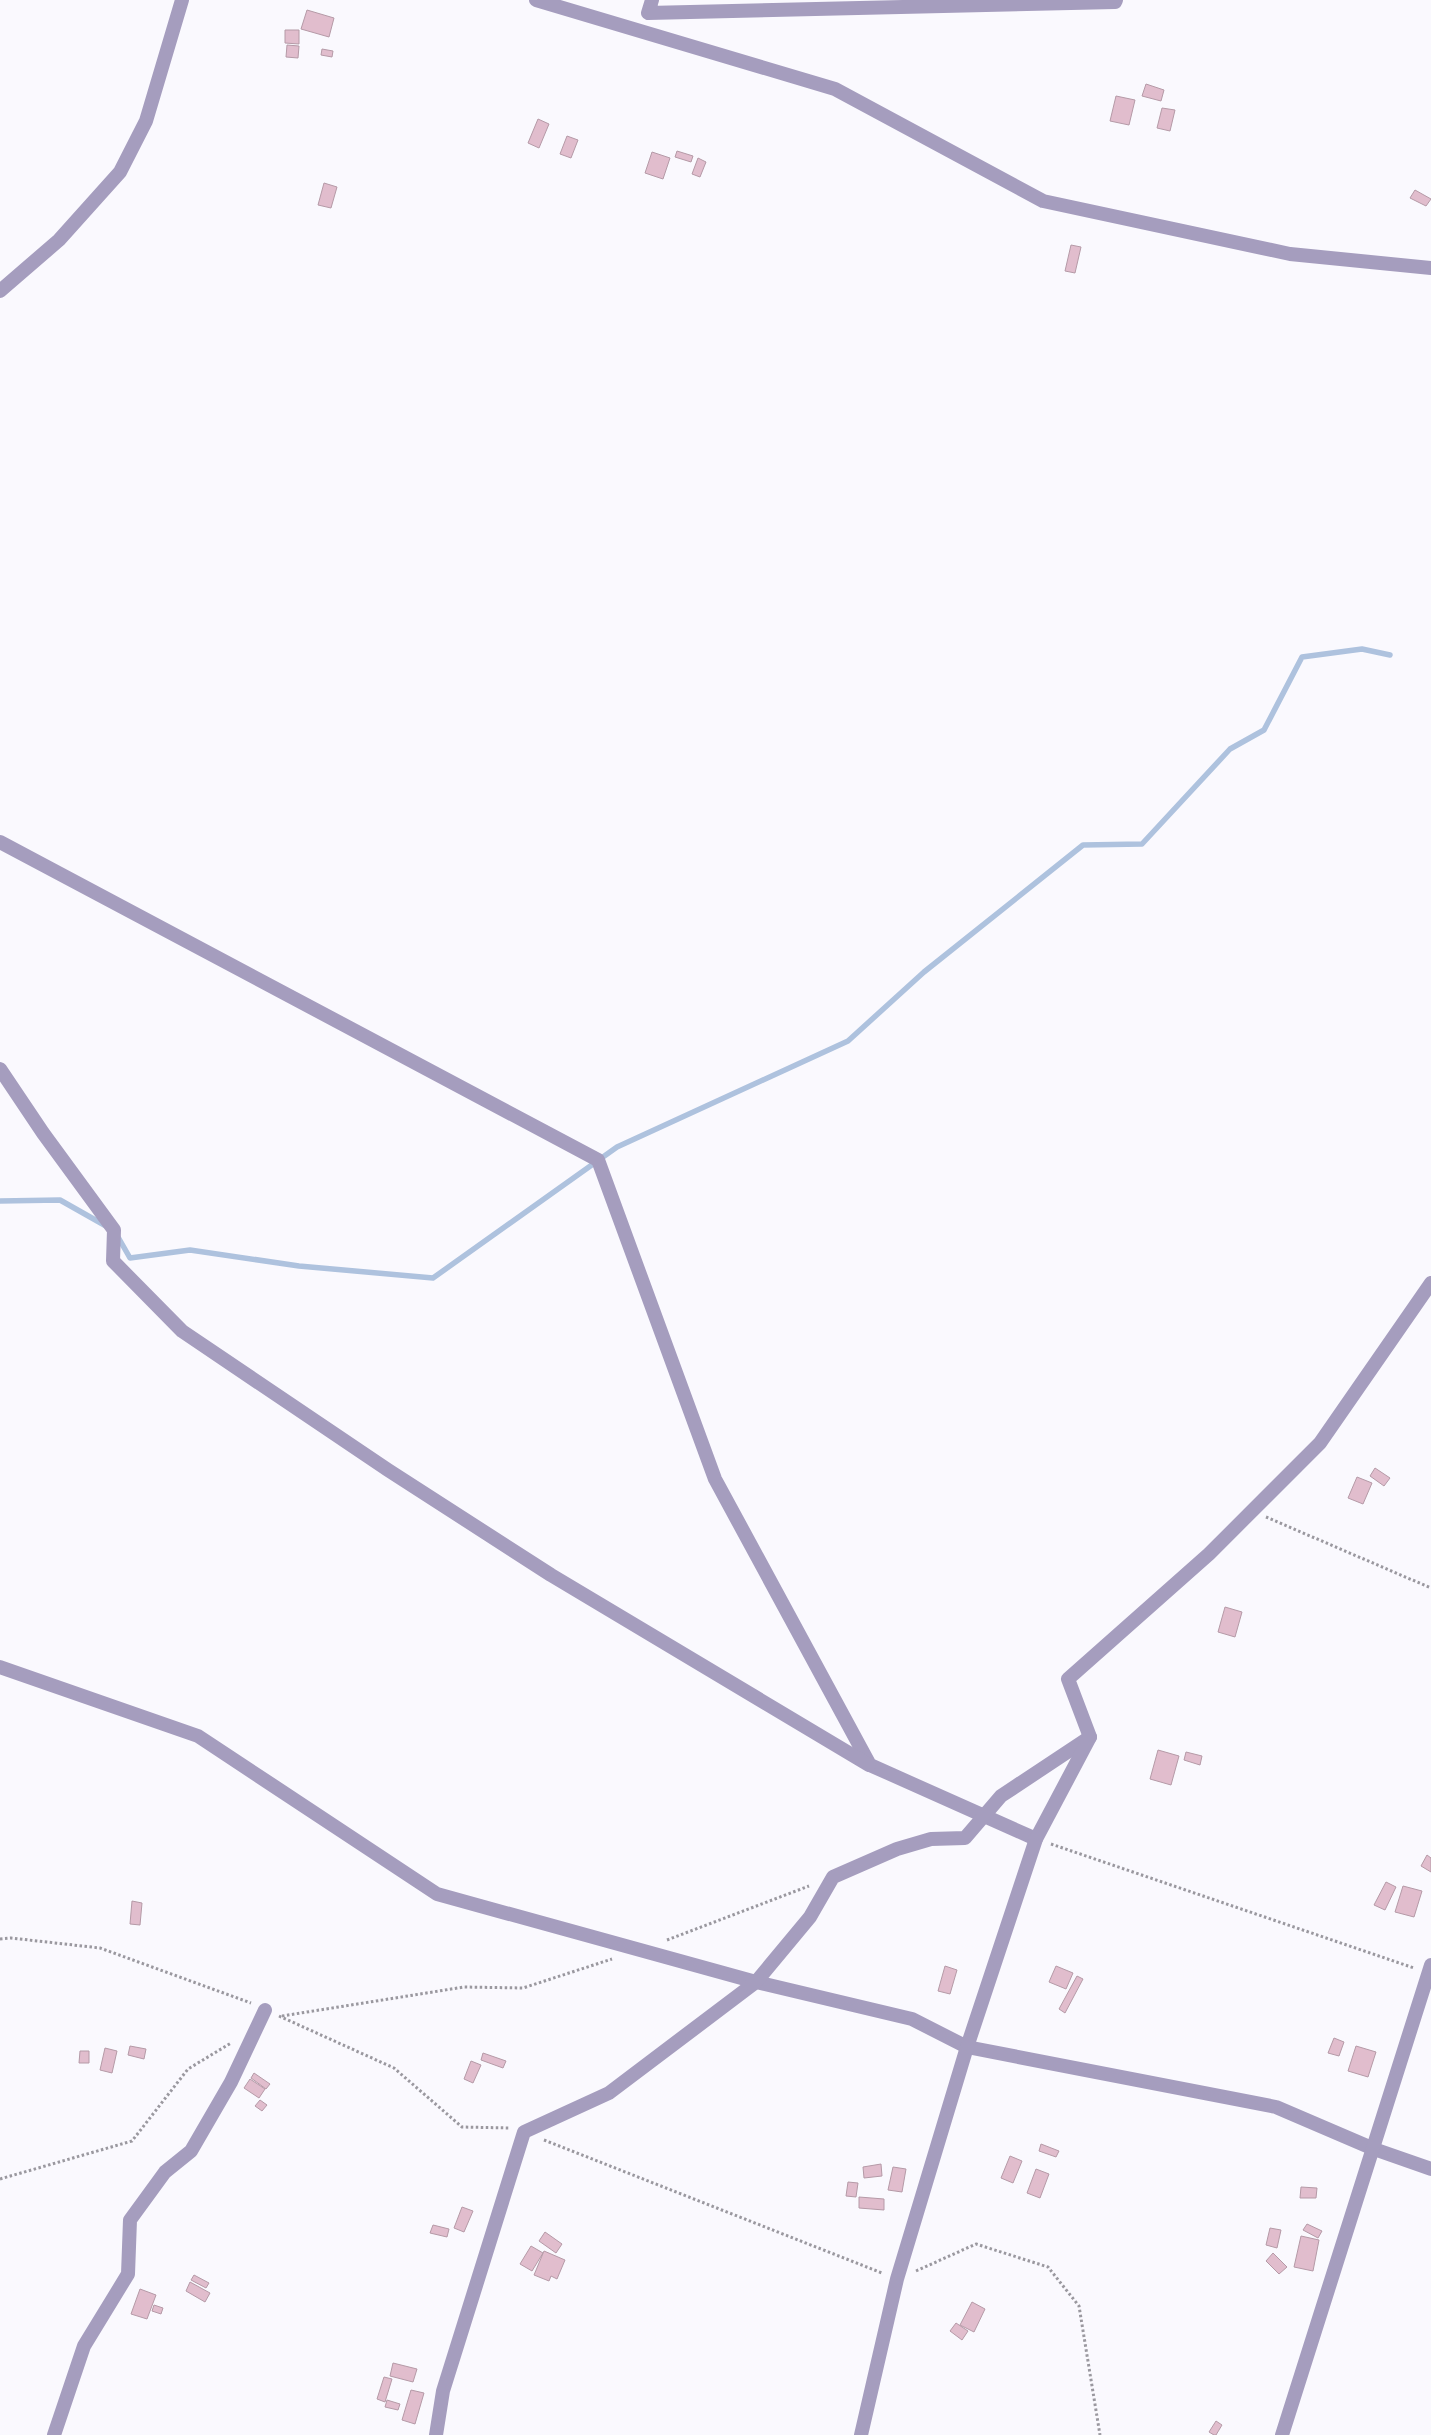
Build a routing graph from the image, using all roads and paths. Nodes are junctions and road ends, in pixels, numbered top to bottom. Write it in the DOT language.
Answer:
graph roads {
  1 [pos="182,0"];
  2 [pos="536,0"];
  3 [pos="652,0"];
  4 [pos="1116,0"];
  5 [pos="1431,268"];
  6 [pos="0,291"];
  7 [pos="0,842"];
  8 [pos="0,1069"];
  9 [pos="1431,1283"];
  10 [pos="1252,1511"];
  11 [pos="1431,1588"];
  12 [pos="0,1667"];
  13 [pos="1090,1737"];
  14 [pos="870,1765"];
  15 [pos="984,1816"];
  16 [pos="1036,1839"];
  17 [pos="832,1877"];
  18 [pos="0,1939"];
  19 [pos="640,1950"];
  20 [pos="613,1959"];
  21 [pos="1429,1969"];
  22 [pos="756,1982"];
  23 [pos="265,2010"];
  24 [pos="280,2016"];
  25 [pos="256,2028"];
  26 [pos="967,2047"];
  27 [pos="524,2132"];
  28 [pos="1374,2149"];
  29 [pos="1431,2169"];
  30 [pos="0,2180"];
  31 [pos="897,2279"];
  32 [pos="54,2435"];
  33 [pos="436,2435"];
  34 [pos="861,2435"];
  35 [pos="1100,2435"];
  36 [pos="1282,2435"];
  1 -- 6 [label="street"];
  2 -- 5 [label="street"];
  3 -- 4 [label="street"];
  7 -- 14 [label="street"];
  8 -- 14 [label="street"];
  9 -- 10 [label="street"];
  10 -- 11 [label="path"];
  10 -- 13 [label="street"];
  12 -- 19 [label="street"];
  13 -- 15 [label="street"];
  13 -- 16 [label="street"];
  14 -- 15 [label="street"];
  15 -- 16 [label="street"];
  15 -- 17 [label="street"];
  16 -- 21 [label="path"];
  16 -- 26 [label="street"];
  17 -- 19 [label="path"];
  17 -- 22 [label="street"];
  18 -- 23 [label="path"];
  19 -- 22 [label="street"];
  20 -- 24 [label="path"];
  21 -- 28 [label="street"];
  22 -- 26 [label="street"];
  22 -- 27 [label="street"];
  23 -- 24 [label="path"];
  23 -- 25 [label="street"];
  24 -- 25 [label="path"];
  24 -- 27 [label="path"];
  25 -- 30 [label="path"];
  25 -- 32 [label="street"];
  26 -- 28 [label="street"];
  26 -- 31 [label="street"];
  27 -- 31 [label="path"];
  27 -- 33 [label="street"];
  28 -- 29 [label="street"];
  28 -- 36 [label="street"];
  31 -- 34 [label="street"];
  31 -- 35 [label="path"];
}
